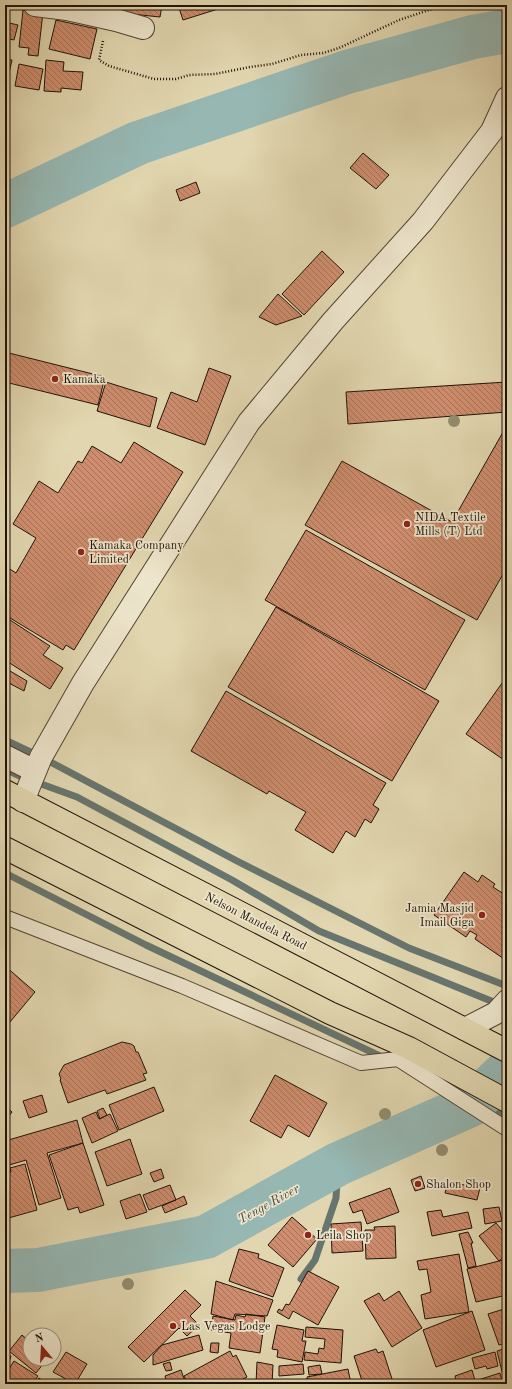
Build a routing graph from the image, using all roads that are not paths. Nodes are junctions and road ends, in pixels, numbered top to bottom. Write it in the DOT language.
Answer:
graph roads {
  1 [pos="36,5"];
  2 [pos="143,28"];
  3 [pos="507,98"];
  4 [pos="5,756"];
  5 [pos="35,771"];
  6 [pos="14,796"];
  7 [pos="5,848"];
  8 [pos="5,917"];
  9 [pos="503,1010"];
  10 [pos="465,1029"];
  11 [pos="507,1051"];
  12 [pos="404,1054"];
  13 [pos="507,1101"];
  14 [pos="507,1129"];
  1 -- 2 [label="street"];
  3 -- 5 [label="street"];
  4 -- 5 [label="street"];
  5 -- 6 [label="street"];
  6 -- 10 [label="main road, Nelson Mandela Road"];
  7 -- 12 [label="main road"];
  8 -- 12 [label="lane"];
  9 -- 10 [label="street"];
  10 -- 11 [label="main road, Nelson Mandela Road"];
  12 -- 13 [label="main road"];
  12 -- 14 [label="lane"];
}
